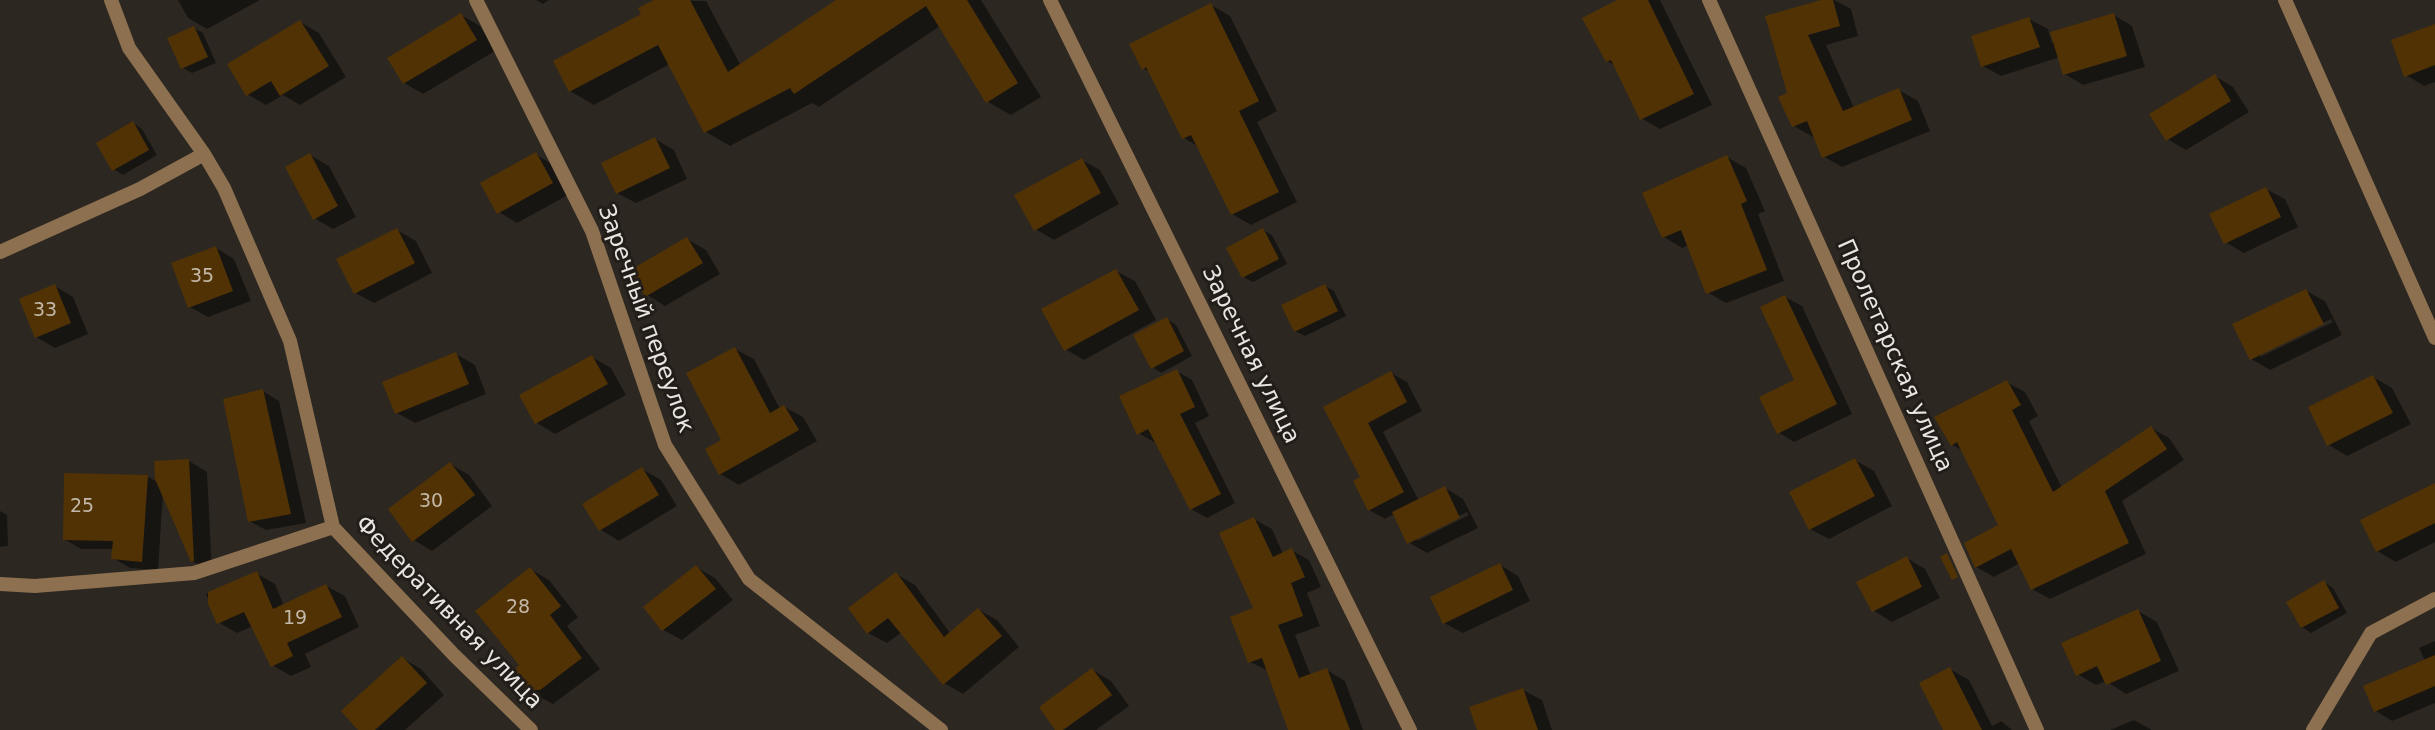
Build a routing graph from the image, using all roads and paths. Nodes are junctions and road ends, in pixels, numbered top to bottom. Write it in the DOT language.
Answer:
graph roads {
  1 [pos="111,0"];
  2 [pos="476,0"];
  3 [pos="1050,0"];
  4 [pos="1709,0"];
  5 [pos="2285,0"];
  6 [pos="204,154"];
  7 [pos="0,251"];
  8 [pos="2435,338"];
  9 [pos="333,527"];
  10 [pos="0,584"];
  11 [pos="2435,599"];
  12 [pos="531,730"];
  13 [pos="941,730"];
  14 [pos="1410,730"];
  15 [pos="2037,730"];
  16 [pos="2313,730"];
  1 -- 6 [label="street, Федеративная улица"];
  2 -- 13 [label="street, Заречный переулок"];
  3 -- 14 [label="street, Заречная улица"];
  4 -- 15 [label="street, Пролетарская улица"];
  5 -- 8 [label="street"];
  6 -- 7 [label="street"];
  6 -- 9 [label="street, Федеративная улица"];
  9 -- 10 [label="street, Федеративная улица"];
  9 -- 12 [label="street, Федеративная улица"];
  11 -- 16 [label="street"];
}
